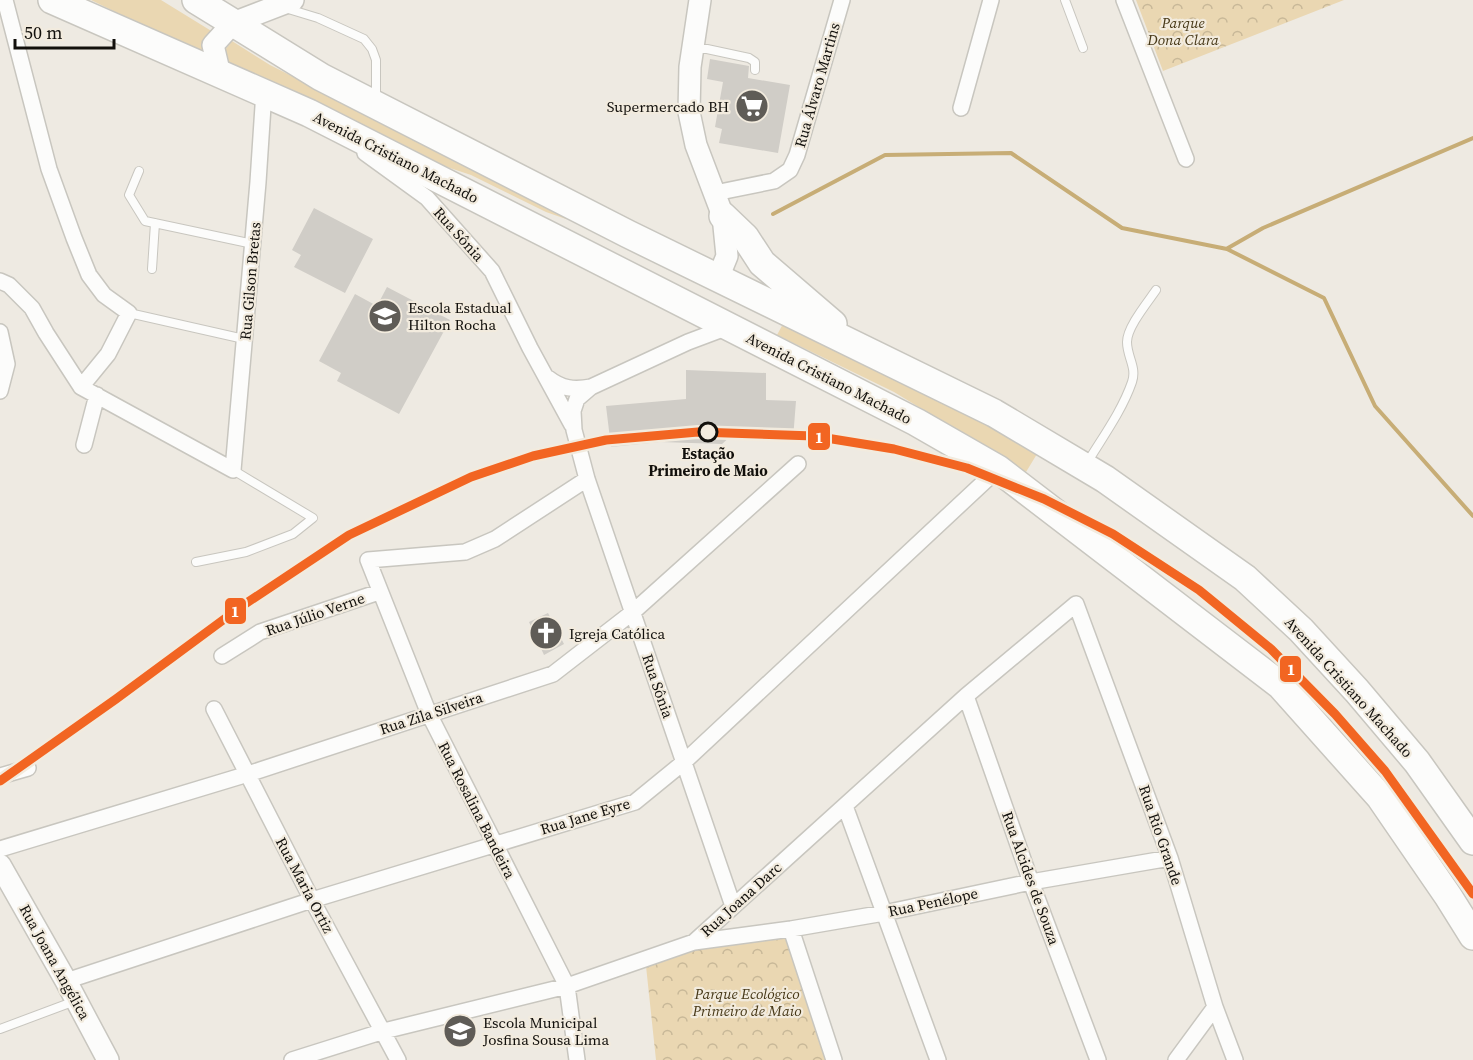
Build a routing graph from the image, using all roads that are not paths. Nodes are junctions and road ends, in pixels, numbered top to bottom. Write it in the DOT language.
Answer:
graph roads {
  1 [pos="5,0"];
  2 [pos="52,0"];
  3 [pos="196,0"];
  4 [pos="842,0"];
  5 [pos="991,0"];
  6 [pos="1065,0"];
  7 [pos="1124,0"];
  8 [pos="702,1"];
  9 [pos="278,3"];
  10 [pos="233,23"];
  11 [pos="1083,48"];
  12 [pos="693,49"];
  13 [pos="755,70"];
  14 [pos="220,75"];
  15 [pos="264,92"];
  16 [pos="376,104"];
  17 [pos="961,108"];
  18 [pos="309,113"];
  19 [pos="1186,159"];
  20 [pos="139,171"];
  21 [pos="719,204"];
  22 [pos="155,223"];
  23 [pos="540,229"];
  24 [pos="253,244"];
  25 [pos="762,263"];
  26 [pos="152,269"];
  27 [pos="718,279"];
  28 [pos="0,281"];
  29 [pos="1156,290"];
  30 [pos="752,295"];
  31 [pos="129,313"];
  32 [pos="728,327"];
  33 [pos="0,332"];
  34 [pos="244,339"];
  35 [pos="861,349"];
  36 [pos="548,378"];
  37 [pos="81,387"];
  38 [pos="591,387"];
  39 [pos="0,391"];
  40 [pos="97,395"];
  41 [pos="574,430"];
  42 [pos="84,445"];
  43 [pos="798,464"];
  44 [pos="1085,467"];
  45 [pos="998,469"];
  46 [pos="233,470"];
  47 [pos="587,479"];
  48 [pos="196,562"];
  49 [pos="379,592"];
  50 [pos="1076,604"];
  51 [pos="633,612"];
  52 [pos="222,656"];
  53 [pos="966,696"];
  54 [pos="214,709"];
  55 [pos="429,714"];
  56 [pos="684,762"];
  57 [pos="28,768"];
  58 [pos="248,774"];
  59 [pos="0,776"];
  60 [pos="845,806"];
  61 [pos="1473,841"];
  62 [pos="494,843"];
  63 [pos="0,849"];
  64 [pos="1170,858"];
  65 [pos="0,866"];
  66 [pos="1031,882"];
  67 [pos="312,900"];
  68 [pos="732,906"];
  69 [pos="884,913"];
  70 [pos="791,929"];
  71 [pos="1473,936"];
  72 [pos="694,942"];
  73 [pos="66,981"];
  74 [pos="567,986"];
  75 [pos="76,1000"];
  76 [pos="1215,1007"];
  77 [pos="0,1029"];
  78 [pos="384,1031"];
  79 [pos="108,1060"];
  80 [pos="292,1060"];
  81 [pos="398,1060"];
  82 [pos="577,1060"];
  83 [pos="834,1060"];
  84 [pos="938,1060"];
  85 [pos="1098,1060"];
  86 [pos="1176,1060"];
  87 [pos="1235,1060"];
  1 -- 31 [label="street"];
  2 -- 14 [label="highway, Avenida Cristiano Machado"];
  3 -- 10 [label="highway, Avenida Cristiano Machado"];
  4 -- 21 [label="street, Rua Álvaro Martins"];
  5 -- 17 [label="street"];
  6 -- 11 [label="lane"];
  7 -- 19 [label="street"];
  8 -- 12 [label="street"];
  9 -- 10 [label="street"];
  9 -- 16 [label="lane"];
  10 -- 14 [label="street"];
  10 -- 16 [label="highway, Avenida Cristiano Machado"];
  12 -- 13 [label="lane"];
  12 -- 21 [label="street"];
  14 -- 15 [label="highway, Avenida Cristiano Machado"];
  15 -- 18 [label="highway, Avenida Cristiano Machado"];
  15 -- 24 [label="street, Rua Gilson Bretas"];
  16 -- 27 [label="highway, Avenida Cristiano Machado"];
  18 -- 23 [label="highway, Avenida Cristiano Machado"];
  18 -- 36 [label="street, Rua Sônia"];
  20 -- 22 [label="lane"];
  21 -- 25 [label="highway"];
  21 -- 27 [label="street"];
  22 -- 24 [label="lane"];
  22 -- 26 [label="lane"];
  23 -- 27 [label="highway"];
  23 -- 32 [label="highway, Avenida Cristiano Machado"];
  24 -- 34 [label="street, Rua Gilson Bretas"];
  25 -- 30 [label="highway"];
  25 -- 35 [label="highway"];
  27 -- 30 [label="highway, Avenida Cristiano Machado"];
  28 -- 37 [label="street"];
  29 -- 44 [label="lane"];
  30 -- 32 [label="highway"];
  30 -- 35 [label="highway, Avenida Cristiano Machado"];
  31 -- 34 [label="lane"];
  31 -- 37 [label="street"];
  32 -- 38 [label="street, Rua Sônia"];
  32 -- 45 [label="highway, Avenida Cristiano Machado"];
  33 -- 39 [label="street"];
  34 -- 46 [label="street, Rua Gilson Bretas"];
  35 -- 44 [label="highway, Avenida Cristiano Machado"];
  36 -- 38 [label="street"];
  36 -- 41 [label="street, Rua Sônia"];
  37 -- 40 [label="street"];
  38 -- 41 [label="street, Rua Sônia"];
  40 -- 42 [label="street"];
  40 -- 46 [label="street"];
  41 -- 47 [label="street, Rua Sônia"];
  43 -- 51 [label="street, Rua Zila Silveira"];
  44 -- 61 [label="highway, Avenida Cristiano Machado"];
  45 -- 56 [label="street, Rua Jane Eyre"];
  45 -- 71 [label="highway, Avenida Cristiano Machado"];
  46 -- 48 [label="lane"];
  47 -- 49 [label="street, Rua Rosalina Bandeira"];
  47 -- 51 [label="street, Rua Sônia"];
  49 -- 52 [label="street, Rua Júlio Verne"];
  49 -- 55 [label="street, Rua Rosalina Bandeira"];
  50 -- 53 [label="street, Rua Joana Darc"];
  50 -- 64 [label="street, Rua Rio Grande"];
  51 -- 55 [label="street, Rua Zila Silveira"];
  51 -- 56 [label="street, Rua Sônia"];
  53 -- 60 [label="street, Rua Joana Darc"];
  53 -- 66 [label="street, Rua Alcides de Souza"];
  54 -- 58 [label="street, Rua Maria Ortiz"];
  55 -- 58 [label="street, Rua Zila Silveira"];
  55 -- 62 [label="street, Rua Rosalina Bandeira"];
  56 -- 62 [label="street, Rua Jane Eyre"];
  56 -- 68 [label="street, Rua Sônia"];
  57 -- 59 [label="street"];
  58 -- 63 [label="street, Rua Zila Silveira"];
  58 -- 67 [label="street, Rua Maria Ortiz"];
  60 -- 68 [label="street, Rua Joana Darc"];
  60 -- 69 [label="street"];
  62 -- 67 [label="street, Rua Jane Eyre"];
  62 -- 74 [label="street, Rua Rosalina Bandeira"];
  64 -- 66 [label="street, Rua Penélope"];
  64 -- 76 [label="street, Rua Rio Grande"];
  65 -- 73 [label="street, Rua Joana Angélica"];
  66 -- 69 [label="street, Rua Penélope"];
  66 -- 85 [label="street, Rua Alcides de Souza"];
  67 -- 73 [label="street, Rua Jane Eyre"];
  67 -- 78 [label="street, Rua Maria Ortiz"];
  68 -- 72 [label="street, Rua Joana Darc"];
  69 -- 70 [label="street, Rua Penélope"];
  69 -- 84 [label="street"];
  70 -- 72 [label="street, Rua Penélope"];
  70 -- 83 [label="street"];
  72 -- 74 [label="street, Rua Joana Darc"];
  73 -- 75 [label="street, Rua Joana Angélica"];
  74 -- 78 [label="street, Rua Joana Darc"];
  74 -- 82 [label="street, Rua Rosalina Bandeira"];
  75 -- 77 [label="lane"];
  75 -- 79 [label="street, Rua Joana Angélica"];
  76 -- 86 [label="street"];
  76 -- 87 [label="street, Rua Rio Grande"];
  78 -- 80 [label="street, Rua Joana Darc"];
  78 -- 81 [label="street, Rua Maria Ortiz"];
}
